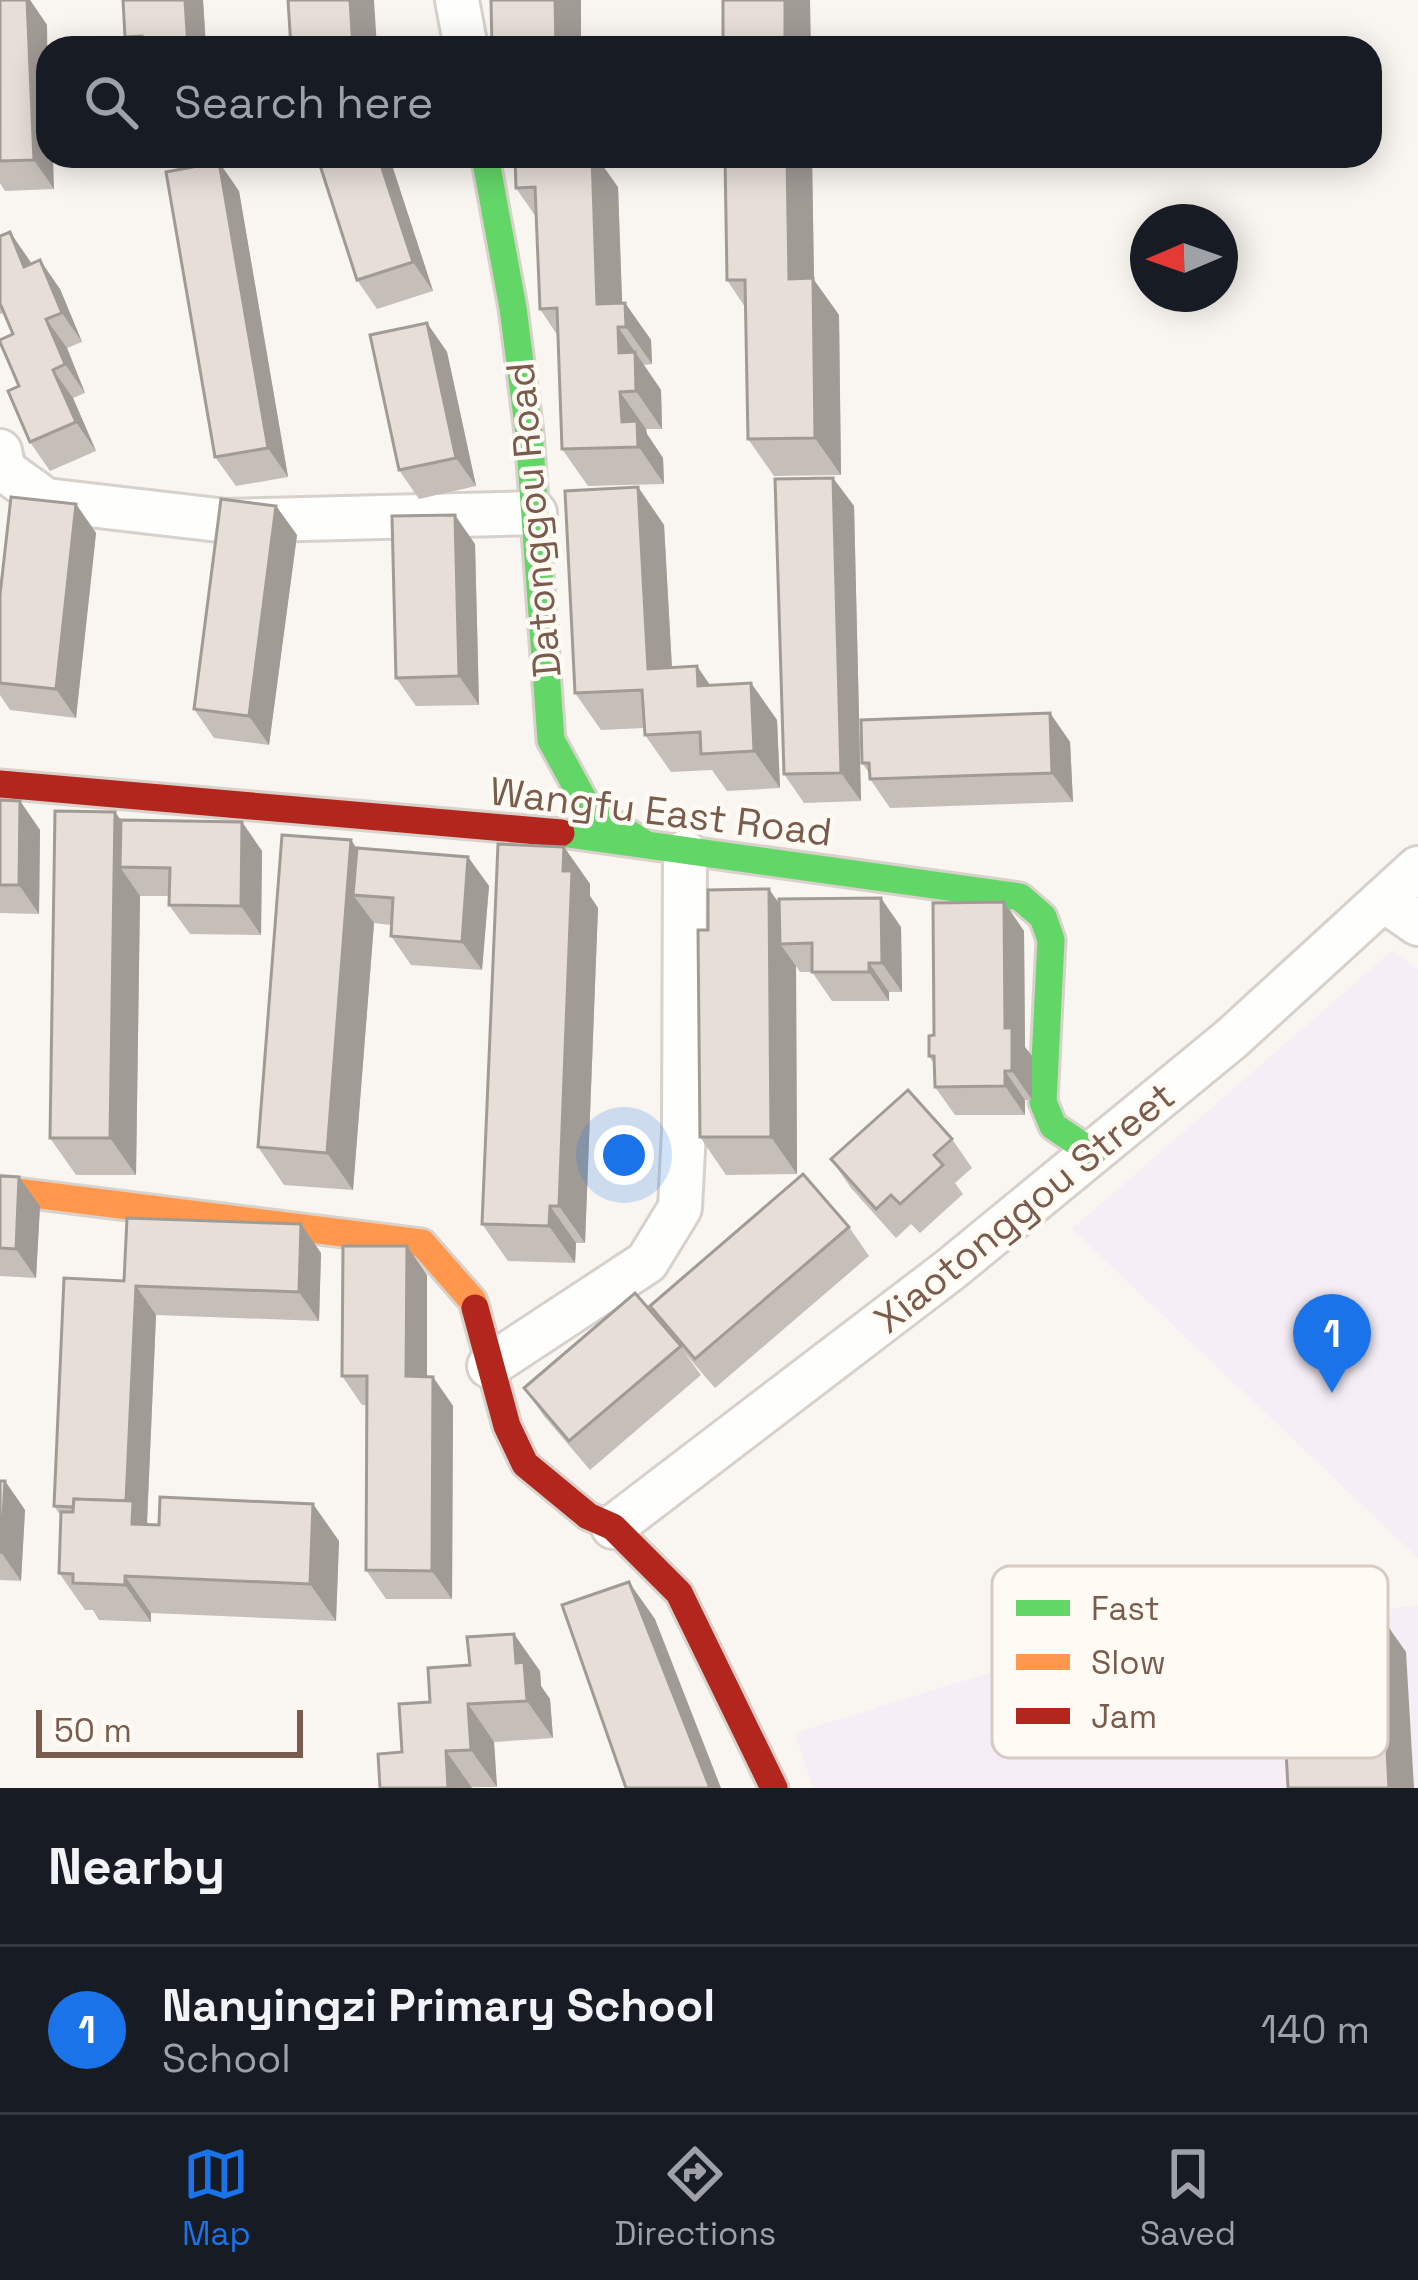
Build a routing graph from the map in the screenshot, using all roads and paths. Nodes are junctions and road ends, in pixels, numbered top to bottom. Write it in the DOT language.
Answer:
graph roads {
  1 [pos="458,0"];
  2 [pos="464,36"];
  3 [pos="487,168"];
  4 [pos="0,451"];
  5 [pos="536,513"];
  6 [pos="0,784"];
  7 [pos="666,849"];
  8 [pos="1418,868"];
  9 [pos="1383,900"];
  10 [pos="1418,925"];
  11 [pos="1093,1153"];
  12 [pos="0,1190"];
  13 [pos="489,1366"];
  14 [pos="613,1527"];
  15 [pos="774,1788"];
  1 -- 2 [label="street"];
  3 -- 5 [label="street, Datonggou Road"];
  4 -- 5 [label="street"];
  5 -- 7 [label="street, Datonggou Road"];
  6 -- 7 [label="street, Wangfu East Road"];
  7 -- 11 [label="street, Wangfu East Road"];
  7 -- 13 [label="street"];
  8 -- 9 [label="street, Xiaotonggou Street"];
  9 -- 10 [label="street"];
  9 -- 11 [label="street, Xiaotonggou Street"];
  11 -- 14 [label="street, Xiaotonggou Street"];
  12 -- 13 [label="street"];
  13 -- 14 [label="street"];
  14 -- 15 [label="street"];
}
